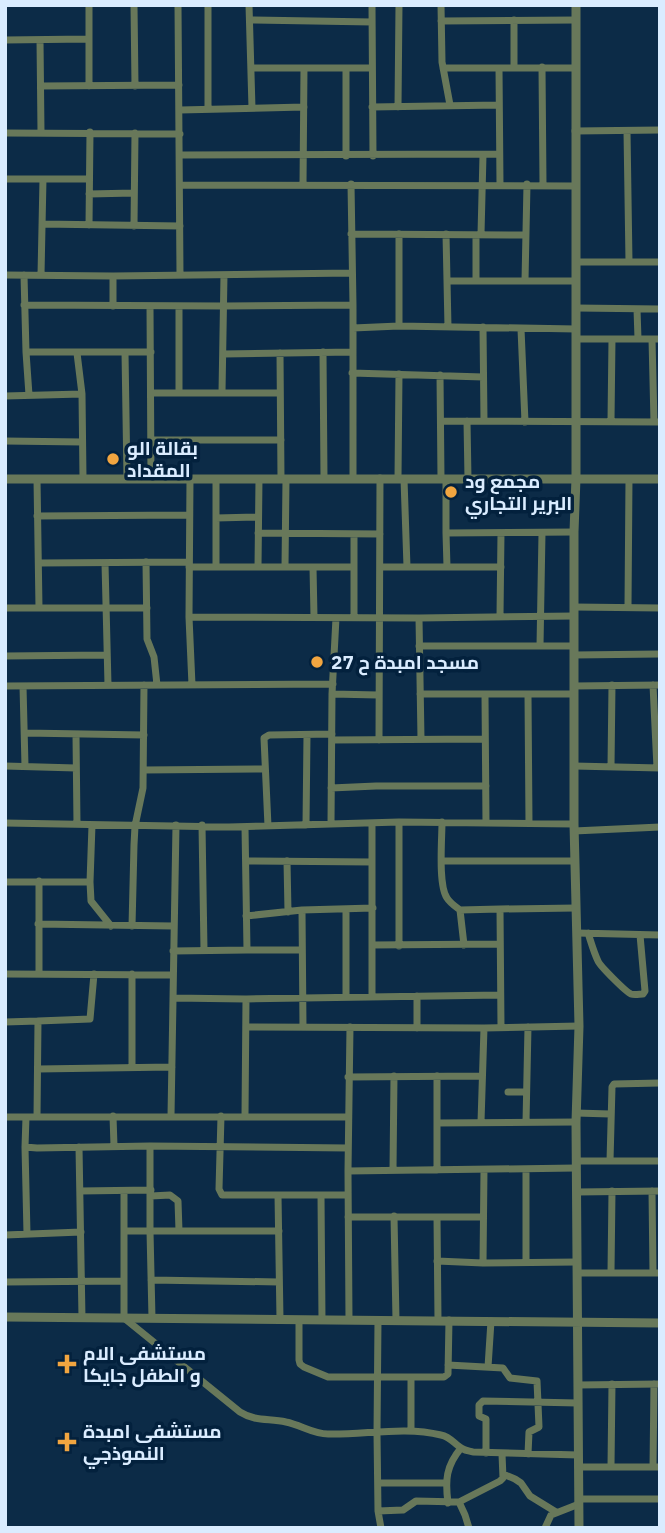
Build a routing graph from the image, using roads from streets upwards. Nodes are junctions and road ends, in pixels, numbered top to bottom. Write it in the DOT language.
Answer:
graph roads {
  1 [pos="89,5"];
  2 [pos="134,5"];
  3 [pos="178,5"];
  4 [pos="208,5"];
  5 [pos="249,5"];
  6 [pos="372,5"];
  7 [pos="399,5"];
  8 [pos="441,5"];
  9 [pos="576,5"];
  10 [pos="250,20"];
  11 [pos="514,20"];
  12 [pos="576,20"];
  13 [pos="441,21"];
  14 [pos="372,22"];
  15 [pos="5,40"];
  16 [pos="40,40"];
  17 [pos="89,40"];
  18 [pos="542,67"];
  19 [pos="251,68"];
  20 [pos="304,68"];
  21 [pos="346,68"];
  22 [pos="372,68"];
  23 [pos="443,68"];
  24 [pos="499,68"];
  25 [pos="514,68"];
  26 [pos="576,68"];
  27 [pos="179,85"];
  28 [pos="41,86"];
  29 [pos="89,86"];
  30 [pos="135,86"];
  31 [pos="450,105"];
  32 [pos="499,105"];
  33 [pos="304,107"];
  34 [pos="372,107"];
  35 [pos="398,107"];
  36 [pos="252,108"];
  37 [pos="208,109"];
  38 [pos="180,110"];
  39 [pos="660,130"];
  40 [pos="575,131"];
  41 [pos="627,131"];
  42 [pos="5,132"];
  43 [pos="41,132"];
  44 [pos="90,132"];
  45 [pos="135,133"];
  46 [pos="180,134"];
  47 [pos="499,154"];
  48 [pos="181,155"];
  49 [pos="483,155"];
  50 [pos="303,156"];
  51 [pos="346,156"];
  52 [pos="373,156"];
  53 [pos="43,178"];
  54 [pos="89,178"];
  55 [pos="5,179"];
  56 [pos="351,184"];
  57 [pos="527,184"];
  58 [pos="543,184"];
  59 [pos="180,185"];
  60 [pos="303,185"];
  61 [pos="483,185"];
  62 [pos="500,185"];
  63 [pos="576,186"];
  64 [pos="89,194"];
  65 [pos="134,194"];
  66 [pos="42,224"];
  67 [pos="89,225"];
  68 [pos="134,226"];
  69 [pos="180,226"];
  70 [pos="351,234"];
  71 [pos="399,234"];
  72 [pos="446,234"];
  73 [pos="479,235"];
  74 [pos="525,235"];
  75 [pos="576,262"];
  76 [pos="629,262"];
  77 [pos="660,262"];
  78 [pos="352,273"];
  79 [pos="5,275"];
  80 [pos="24,275"];
  81 [pos="41,275"];
  82 [pos="180,275"];
  83 [pos="223,275"];
  84 [pos="113,276"];
  85 [pos="447,281"];
  86 [pos="476,281"];
  87 [pos="525,281"];
  88 [pos="576,281"];
  89 [pos="24,305"];
  90 [pos="353,305"];
  91 [pos="113,306"];
  92 [pos="150,306"];
  93 [pos="179,306"];
  94 [pos="224,306"];
  95 [pos="576,308"];
  96 [pos="637,309"];
  97 [pos="660,309"];
  98 [pos="399,326"];
  99 [pos="447,327"];
  100 [pos="483,327"];
  101 [pos="353,328"];
  102 [pos="521,329"];
  103 [pos="576,334"];
  104 [pos="612,339"];
  105 [pos="638,339"];
  106 [pos="656,339"];
  107 [pos="26,352"];
  108 [pos="125,352"];
  109 [pos="151,352"];
  110 [pos="323,352"];
  111 [pos="352,352"];
  112 [pos="77,353"];
  113 [pos="223,354"];
  114 [pos="280,354"];
  115 [pos="352,373"];
  116 [pos="399,374"];
  117 [pos="440,375"];
  118 [pos="483,377"];
  119 [pos="657,389"];
  120 [pos="222,392"];
  121 [pos="151,393"];
  122 [pos="179,393"];
  123 [pos="280,393"];
  124 [pos="82,394"];
  125 [pos="29,395"];
  126 [pos="5,396"];
  127 [pos="441,421"];
  128 [pos="467,421"];
  129 [pos="484,421"];
  130 [pos="611,421"];
  131 [pos="525,422"];
  132 [pos="576,422"];
  133 [pos="657,422"];
  134 [pos="152,440"];
  135 [pos="281,440"];
  136 [pos="5,441"];
  137 [pos="82,442"];
  138 [pos="83,478"];
  139 [pos="324,478"];
  140 [pos="353,478"];
  141 [pos="380,478"];
  142 [pos="401,478"];
  143 [pos="576,478"];
  144 [pos="5,479"];
  145 [pos="37,479"];
  146 [pos="127,479"];
  147 [pos="151,479"];
  148 [pos="190,479"];
  149 [pos="216,479"];
  150 [pos="259,479"];
  151 [pos="284,479"];
  152 [pos="443,479"];
  153 [pos="468,479"];
  154 [pos="629,479"];
  155 [pos="660,479"];
  156 [pos="189,515"];
  157 [pos="37,516"];
  158 [pos="258,517"];
  159 [pos="216,518"];
  160 [pos="574,532"];
  161 [pos="258,533"];
  162 [pos="285,533"];
  163 [pos="446,533"];
  164 [pos="501,533"];
  165 [pos="542,533"];
  166 [pos="380,534"];
  167 [pos="354,535"];
  168 [pos="146,562"];
  169 [pos="38,563"];
  170 [pos="105,563"];
  171 [pos="189,564"];
  172 [pos="216,567"];
  173 [pos="258,567"];
  174 [pos="285,567"];
  175 [pos="313,567"];
  176 [pos="354,567"];
  177 [pos="407,567"];
  178 [pos="447,567"];
  179 [pos="501,567"];
  180 [pos="380,568"];
  181 [pos="628,607"];
  182 [pos="5,608"];
  183 [pos="39,608"];
  184 [pos="147,608"];
  185 [pos="660,608"];
  186 [pos="106,609"];
  187 [pos="574,611"];
  188 [pos="500,616"];
  189 [pos="541,616"];
  190 [pos="189,617"];
  191 [pos="314,617"];
  192 [pos="354,617"];
  193 [pos="379,617"];
  194 [pos="336,618"];
  195 [pos="419,618"];
  196 [pos="419,646"];
  197 [pos="540,646"];
  198 [pos="574,650"];
  199 [pos="660,654"];
  200 [pos="107,655"];
  201 [pos="5,656"];
  202 [pos="333,684"];
  203 [pos="108,685"];
  204 [pos="144,685"];
  205 [pos="157,685"];
  206 [pos="192,685"];
  207 [pos="612,685"];
  208 [pos="656,685"];
  209 [pos="5,686"];
  210 [pos="23,686"];
  211 [pos="574,690"];
  212 [pos="332,694"];
  213 [pos="421,694"];
  214 [pos="528,694"];
  215 [pos="378,695"];
  216 [pos="485,695"];
  217 [pos="25,733"];
  218 [pos="307,734"];
  219 [pos="76,735"];
  220 [pos="145,735"];
  221 [pos="332,737"];
  222 [pos="658,738"];
  223 [pos="421,739"];
  224 [pos="485,739"];
  225 [pos="379,740"];
  226 [pos="5,766"];
  227 [pos="25,766"];
  228 [pos="573,766"];
  229 [pos="611,767"];
  230 [pos="76,768"];
  231 [pos="658,768"];
  232 [pos="265,769"];
  233 [pos="144,770"];
  234 [pos="486,786"];
  235 [pos="331,788"];
  236 [pos="5,822"];
  237 [pos="399,822"];
  238 [pos="442,822"];
  239 [pos="486,822"];
  240 [pos="373,823"];
  241 [pos="529,823"];
  242 [pos="77,824"];
  243 [pos="331,824"];
  244 [pos="92,825"];
  245 [pos="176,825"];
  246 [pos="202,825"];
  247 [pos="306,825"];
  248 [pos="135,826"];
  249 [pos="268,826"];
  250 [pos="245,827"];
  251 [pos="660,827"];
  252 [pos="574,828"];
  253 [pos="246,861"];
  254 [pos="287,861"];
  255 [pos="442,861"];
  256 [pos="575,861"];
  257 [pos="372,862"];
  258 [pos="38,881"];
  259 [pos="5,882"];
  260 [pos="90,882"];
  261 [pos="373,908"];
  262 [pos="576,908"];
  263 [pos="346,909"];
  264 [pos="500,909"];
  265 [pos="302,910"];
  266 [pos="460,910"];
  267 [pos="288,912"];
  268 [pos="246,916"];
  269 [pos="38,924"];
  270 [pos="111,926"];
  271 [pos="132,926"];
  272 [pos="173,926"];
  273 [pos="577,933"];
  274 [pos="588,933"];
  275 [pos="640,935"];
  276 [pos="660,935"];
  277 [pos="500,944"];
  278 [pos="372,945"];
  279 [pos="464,945"];
  280 [pos="399,946"];
  281 [pos="204,950"];
  282 [pos="247,950"];
  283 [pos="302,950"];
  284 [pos="173,951"];
  285 [pos="39,973"];
  286 [pos="5,974"];
  287 [pos="94,974"];
  288 [pos="132,974"];
  289 [pos="173,975"];
  290 [pos="500,995"];
  291 [pos="417,996"];
  292 [pos="346,997"];
  293 [pos="372,997"];
  294 [pos="173,998"];
  295 [pos="302,998"];
  296 [pos="246,999"];
  297 [pos="38,1021"];
  298 [pos="5,1022"];
  299 [pos="579,1026"];
  300 [pos="246,1027"];
  301 [pos="303,1027"];
  302 [pos="349,1027"];
  303 [pos="501,1027"];
  304 [pos="528,1027"];
  305 [pos="417,1028"];
  306 [pos="484,1028"];
  307 [pos="132,1067"];
  308 [pos="172,1067"];
  309 [pos="38,1069"];
  310 [pos="394,1076"];
  311 [pos="437,1076"];
  312 [pos="482,1076"];
  313 [pos="348,1077"];
  314 [pos="660,1083"];
  315 [pos="508,1092"];
  316 [pos="526,1092"];
  317 [pos="610,1114"];
  318 [pos="37,1116"];
  319 [pos="113,1116"];
  320 [pos="172,1116"];
  321 [pos="221,1116"];
  322 [pos="245,1116"];
  323 [pos="5,1117"];
  324 [pos="26,1117"];
  325 [pos="348,1117"];
  326 [pos="576,1118"];
  327 [pos="481,1122"];
  328 [pos="526,1122"];
  329 [pos="437,1123"];
  330 [pos="114,1146"];
  331 [pos="150,1146"];
  332 [pos="220,1146"];
  333 [pos="25,1147"];
  334 [pos="79,1147"];
  335 [pos="348,1148"];
  336 [pos="610,1161"];
  337 [pos="660,1161"];
  338 [pos="576,1165"];
  339 [pos="526,1169"];
  340 [pos="393,1170"];
  341 [pos="437,1170"];
  342 [pos="484,1170"];
  343 [pos="348,1171"];
  344 [pos="80,1191"];
  345 [pos="124,1191"];
  346 [pos="612,1191"];
  347 [pos="656,1191"];
  348 [pos="577,1192"];
  349 [pos="151,1193"];
  350 [pos="278,1195"];
  351 [pos="321,1195"];
  352 [pos="348,1195"];
  353 [pos="394,1216"];
  354 [pos="348,1217"];
  355 [pos="437,1217"];
  356 [pos="483,1217"];
  357 [pos="124,1231"];
  358 [pos="150,1231"];
  359 [pos="179,1231"];
  360 [pos="279,1231"];
  361 [pos="80,1232"];
  362 [pos="27,1234"];
  363 [pos="5,1235"];
  364 [pos="656,1238"];
  365 [pos="437,1261"];
  366 [pos="526,1262"];
  367 [pos="577,1262"];
  368 [pos="483,1263"];
  369 [pos="611,1272"];
  370 [pos="577,1273"];
  371 [pos="656,1273"];
  372 [pos="151,1280"];
  373 [pos="82,1281"];
  374 [pos="124,1281"];
  375 [pos="5,1282"];
  376 [pos="279,1282"];
  377 [pos="5,1317"];
  378 [pos="82,1318"];
  379 [pos="124,1318"];
  380 [pos="152,1318"];
  381 [pos="279,1320"];
  382 [pos="299,1320"];
  383 [pos="322,1320"];
  384 [pos="349,1320"];
  385 [pos="378,1320"];
  386 [pos="396,1320"];
  387 [pos="438,1320"];
  388 [pos="449,1320"];
  389 [pos="491,1321"];
  390 [pos="578,1322"];
  391 [pos="660,1322"];
  392 [pos="448,1365"];
  393 [pos="488,1367"];
  394 [pos="378,1377"];
  395 [pos="411,1377"];
  396 [pos="612,1384"];
  397 [pos="657,1384"];
  398 [pos="578,1385"];
  399 [pos="538,1403"];
  400 [pos="578,1404"];
  401 [pos="657,1420"];
  402 [pos="411,1431"];
  403 [pos="377,1433"];
  404 [pos="461,1448"];
  405 [pos="486,1453"];
  406 [pos="502,1454"];
  407 [pos="528,1454"];
  408 [pos="578,1455"];
  409 [pos="611,1466"];
  410 [pos="579,1467"];
  411 [pos="657,1467"];
  412 [pos="503,1474"];
  413 [pos="378,1483"];
  414 [pos="445,1483"];
  415 [pos="660,1499"];
  416 [pos="459,1502"];
  417 [pos="579,1502"];
  418 [pos="448,1503"];
  419 [pos="378,1511"];
  420 [pos="556,1512"];
  421 [pos="381,1528"];
  422 [pos="469,1528"];
  423 [pos="545,1528"];
  424 [pos="579,1528"];
  1 -- 17 [label="street"];
  2 -- 30 [label="street"];
  3 -- 27 [label="street"];
  4 -- 37 [label="street"];
  5 -- 10 [label="street"];
  6 -- 14 [label="street"];
  7 -- 35 [label="street"];
  8 -- 13 [label="street"];
  9 -- 12 [label="street"];
  10 -- 14 [label="street"];
  10 -- 19 [label="street"];
  11 -- 12 [label="street"];
  11 -- 13 [label="street"];
  11 -- 25 [label="street"];
  12 -- 26 [label="street"];
  13 -- 23 [label="street"];
  14 -- 22 [label="street"];
  15 -- 16 [label="street"];
  16 -- 17 [label="street"];
  16 -- 28 [label="street"];
  17 -- 29 [label="street"];
  18 -- 25 [label="street"];
  18 -- 26 [label="street"];
  18 -- 58 [label="street"];
  19 -- 20 [label="street"];
  19 -- 36 [label="street"];
  20 -- 21 [label="street"];
  20 -- 33 [label="street"];
  21 -- 22 [label="street"];
  21 -- 51 [label="street"];
  22 -- 34 [label="street"];
  23 -- 24 [label="street"];
  23 -- 31 [label="street"];
  24 -- 25 [label="street"];
  24 -- 32 [label="street"];
  26 -- 40 [label="street"];
  27 -- 30 [label="street"];
  27 -- 38 [label="street"];
  28 -- 29 [label="street"];
  28 -- 43 [label="street"];
  29 -- 30 [label="street"];
  31 -- 32 [label="street"];
  31 -- 35 [label="street"];
  32 -- 47 [label="street"];
  33 -- 36 [label="street"];
  33 -- 50 [label="street"];
  34 -- 35 [label="street"];
  34 -- 52 [label="street"];
  36 -- 37 [label="street"];
  37 -- 38 [label="street"];
  38 -- 46 [label="street"];
  39 -- 41 [label="street"];
  40 -- 41 [label="street"];
  40 -- 63 [label="street"];
  41 -- 76 [label="street"];
  42 -- 43 [label="street"];
  43 -- 44 [label="street"];
  44 -- 45 [label="street"];
  44 -- 54 [label="street"];
  45 -- 46 [label="street"];
  45 -- 65 [label="street"];
  46 -- 48 [label="street"];
  47 -- 49 [label="street"];
  47 -- 62 [label="street"];
  48 -- 50 [label="street"];
  48 -- 59 [label="street"];
  49 -- 52 [label="street"];
  49 -- 61 [label="street"];
  50 -- 51 [label="street"];
  50 -- 60 [label="street"];
  51 -- 52 [label="street"];
  53 -- 54 [label="street"];
  53 -- 55 [label="street"];
  53 -- 66 [label="street"];
  54 -- 64 [label="street"];
  56 -- 60 [label="street"];
  56 -- 61 [label="street"];
  56 -- 70 [label="street"];
  57 -- 58 [label="street"];
  57 -- 62 [label="street"];
  57 -- 74 [label="street"];
  58 -- 63 [label="street"];
  59 -- 60 [label="street"];
  59 -- 69 [label="street"];
  61 -- 62 [label="street"];
  61 -- 73 [label="street"];
  63 -- 75 [label="street"];
  64 -- 65 [label="street"];
  64 -- 67 [label="street"];
  65 -- 68 [label="street"];
  66 -- 67 [label="street"];
  66 -- 81 [label="street"];
  67 -- 68 [label="street"];
  68 -- 69 [label="street"];
  69 -- 82 [label="street"];
  70 -- 71 [label="street"];
  70 -- 78 [label="street"];
  71 -- 72 [label="street"];
  71 -- 98 [label="street"];
  72 -- 73 [label="street"];
  72 -- 85 [label="street"];
  73 -- 74 [label="street"];
  73 -- 86 [label="street"];
  74 -- 87 [label="street"];
  75 -- 76 [label="street"];
  75 -- 88 [label="street"];
  76 -- 77 [label="street"];
  78 -- 83 [label="street"];
  78 -- 90 [label="street"];
  79 -- 80 [label="street"];
  80 -- 81 [label="street"];
  80 -- 89 [label="street"];
  81 -- 84 [label="street"];
  82 -- 83 [label="street"];
  82 -- 84 [label="street"];
  83 -- 94 [label="street"];
  84 -- 91 [label="street"];
  85 -- 86 [label="street"];
  85 -- 99 [label="street"];
  86 -- 87 [label="street"];
  87 -- 88 [label="street"];
  88 -- 95 [label="street"];
  89 -- 91 [label="street"];
  89 -- 107 [label="street"];
  90 -- 94 [label="street"];
  90 -- 101 [label="street"];
  91 -- 92 [label="street"];
  92 -- 93 [label="street"];
  92 -- 109 [label="street"];
  93 -- 94 [label="street"];
  93 -- 122 [label="street"];
  94 -- 113 [label="street"];
  95 -- 96 [label="street"];
  95 -- 103 [label="street"];
  96 -- 97 [label="street"];
  96 -- 105 [label="street"];
  98 -- 99 [label="street"];
  98 -- 101 [label="street"];
  99 -- 100 [label="street"];
  100 -- 102 [label="street"];
  100 -- 118 [label="street"];
  101 -- 111 [label="street"];
  102 -- 103 [label="street"];
  102 -- 131 [label="street"];
  103 -- 104 [label="street"];
  103 -- 132 [label="street"];
  104 -- 105 [label="street"];
  104 -- 130 [label="street"];
  105 -- 106 [label="street"];
  106 -- 119 [label="street"];
  107 -- 112 [label="street"];
  107 -- 125 [label="street"];
  108 -- 109 [label="street"];
  108 -- 112 [label="street"];
  108 -- 146 [label="street"];
  109 -- 121 [label="street"];
  110 -- 111 [label="street"];
  110 -- 114 [label="street"];
  110 -- 139 [label="street"];
  111 -- 115 [label="street"];
  112 -- 124 [label="street"];
  113 -- 114 [label="street"];
  113 -- 120 [label="street"];
  114 -- 123 [label="street"];
  115 -- 116 [label="street"];
  115 -- 140 [label="street"];
  116 -- 117 [label="street"];
  116 -- 142 [label="street"];
  117 -- 118 [label="street"];
  117 -- 127 [label="street"];
  118 -- 129 [label="street"];
  119 -- 133 [label="street"];
  120 -- 122 [label="street"];
  120 -- 123 [label="street"];
  121 -- 122 [label="street"];
  121 -- 134 [label="street"];
  123 -- 135 [label="street"];
  124 -- 125 [label="street"];
  124 -- 137 [label="street"];
  125 -- 126 [label="street"];
  127 -- 128 [label="street"];
  127 -- 152 [label="street"];
  128 -- 129 [label="street"];
  128 -- 153 [label="street"];
  129 -- 131 [label="street"];
  130 -- 132 [label="street"];
  130 -- 133 [label="street"];
  131 -- 132 [label="street"];
  132 -- 143 [label="street"];
  134 -- 135 [label="street"];
  134 -- 147 [label="street"];
  135 -- 151 [label="street"];
  136 -- 137 [label="street"];
  137 -- 138 [label="street"];
  138 -- 145 [label="street"];
  138 -- 146 [label="street"];
  139 -- 140 [label="street"];
  139 -- 151 [label="street"];
  140 -- 141 [label="street"];
  141 -- 142 [label="street"];
  141 -- 166 [label="street"];
  142 -- 152 [label="street"];
  142 -- 177 [label="street"];
  143 -- 153 [label="street"];
  143 -- 154 [label="street"];
  143 -- 160 [label="street"];
  144 -- 145 [label="street"];
  145 -- 157 [label="street"];
  146 -- 147 [label="street"];
  147 -- 148 [label="street"];
  148 -- 149 [label="street"];
  148 -- 156 [label="street"];
  149 -- 150 [label="street"];
  149 -- 159 [label="street"];
  150 -- 151 [label="street"];
  150 -- 158 [label="street"];
  151 -- 162 [label="street"];
  152 -- 153 [label="street"];
  152 -- 163 [label="street"];
  154 -- 155 [label="street"];
  154 -- 181 [label="street"];
  156 -- 157 [label="street"];
  156 -- 171 [label="street"];
  157 -- 169 [label="street"];
  158 -- 159 [label="street"];
  158 -- 161 [label="street"];
  159 -- 172 [label="street"];
  160 -- 165 [label="street"];
  160 -- 187 [label="street"];
  161 -- 162 [label="street"];
  161 -- 173 [label="street"];
  162 -- 167 [label="street"];
  162 -- 174 [label="street"];
  163 -- 164 [label="street"];
  163 -- 178 [label="street"];
  164 -- 165 [label="street"];
  164 -- 179 [label="street"];
  165 -- 189 [label="street"];
  166 -- 167 [label="street"];
  166 -- 180 [label="street"];
  167 -- 176 [label="street"];
  168 -- 170 [label="street"];
  168 -- 171 [label="street"];
  168 -- 184 [label="street"];
  169 -- 170 [label="street"];
  169 -- 183 [label="street"];
  170 -- 186 [label="street"];
  171 -- 172 [label="street"];
  171 -- 190 [label="street"];
  172 -- 173 [label="street"];
  173 -- 174 [label="street"];
  174 -- 175 [label="street"];
  175 -- 176 [label="street"];
  175 -- 191 [label="street"];
  176 -- 192 [label="street"];
  177 -- 178 [label="street"];
  177 -- 180 [label="street"];
  178 -- 179 [label="street"];
  179 -- 188 [label="street"];
  180 -- 193 [label="street"];
  181 -- 185 [label="street"];
  181 -- 187 [label="street"];
  182 -- 183 [label="street"];
  183 -- 186 [label="street"];
  184 -- 186 [label="street"];
  184 -- 205 [label="street"];
  186 -- 200 [label="street"];
  187 -- 189 [label="street"];
  187 -- 198 [label="street"];
  188 -- 189 [label="street"];
  188 -- 195 [label="street"];
  189 -- 197 [label="street"];
  190 -- 191 [label="street"];
  190 -- 206 [label="street"];
  191 -- 194 [label="street"];
  192 -- 193 [label="street"];
  192 -- 194 [label="street"];
  193 -- 195 [label="street"];
  193 -- 215 [label="street"];
  194 -- 202 [label="street"];
  195 -- 196 [label="street"];
  196 -- 197 [label="street"];
  196 -- 213 [label="street"];
  197 -- 198 [label="street"];
  198 -- 199 [label="street"];
  198 -- 211 [label="street"];
  200 -- 201 [label="street"];
  200 -- 203 [label="street"];
  202 -- 206 [label="street"];
  202 -- 212 [label="street"];
  203 -- 204 [label="street"];
  203 -- 210 [label="street"];
  204 -- 205 [label="street"];
  204 -- 220 [label="street"];
  205 -- 206 [label="street"];
  207 -- 208 [label="street"];
  207 -- 211 [label="street"];
  207 -- 229 [label="street"];
  208 -- 222 [label="street"];
  209 -- 210 [label="street"];
  210 -- 217 [label="street"];
  211 -- 214 [label="street"];
  211 -- 228 [label="street"];
  212 -- 215 [label="street"];
  212 -- 221 [label="street"];
  213 -- 216 [label="street"];
  213 -- 223 [label="street"];
  214 -- 216 [label="street"];
  214 -- 241 [label="street"];
  215 -- 225 [label="street"];
  216 -- 224 [label="street"];
  217 -- 219 [label="street"];
  217 -- 227 [label="street"];
  218 -- 221 [label="street"];
  218 -- 232 [label="street"];
  218 -- 247 [label="street"];
  219 -- 220 [label="street"];
  219 -- 230 [label="street"];
  220 -- 233 [label="street"];
  221 -- 225 [label="street"];
  221 -- 235 [label="street"];
  222 -- 231 [label="street"];
  223 -- 224 [label="street"];
  223 -- 225 [label="street"];
  224 -- 234 [label="street"];
  226 -- 227 [label="street"];
  227 -- 230 [label="street"];
  228 -- 229 [label="street"];
  228 -- 252 [label="street"];
  229 -- 231 [label="street"];
  230 -- 242 [label="street"];
  232 -- 233 [label="street"];
  232 -- 249 [label="street"];
  233 -- 248 [label="street"];
  234 -- 235 [label="street"];
  234 -- 239 [label="street"];
  235 -- 243 [label="street"];
  236 -- 242 [label="street"];
  237 -- 238 [label="street"];
  237 -- 240 [label="street"];
  237 -- 280 [label="street"];
  238 -- 239 [label="street"];
  238 -- 255 [label="street"];
  239 -- 241 [label="street"];
  240 -- 243 [label="street"];
  240 -- 257 [label="street"];
  241 -- 252 [label="street"];
  242 -- 244 [label="street"];
  243 -- 247 [label="street"];
  244 -- 248 [label="street"];
  244 -- 260 [label="street"];
  245 -- 246 [label="street"];
  245 -- 248 [label="street"];
  245 -- 272 [label="street"];
  246 -- 250 [label="street"];
  246 -- 281 [label="street"];
  247 -- 249 [label="street"];
  248 -- 271 [label="street"];
  249 -- 250 [label="street"];
  250 -- 253 [label="street"];
  251 -- 252 [label="street"];
  252 -- 256 [label="street"];
  253 -- 254 [label="street"];
  253 -- 268 [label="street"];
  254 -- 257 [label="street"];
  254 -- 267 [label="street"];
  255 -- 256 [label="street"];
  255 -- 266 [label="street"];
  256 -- 262 [label="street"];
  257 -- 261 [label="street"];
  258 -- 259 [label="street"];
  258 -- 260 [label="street"];
  258 -- 269 [label="street"];
  260 -- 270 [label="street"];
  261 -- 263 [label="street"];
  261 -- 278 [label="street"];
  262 -- 264 [label="street"];
  262 -- 273 [label="street"];
  263 -- 265 [label="street"];
  263 -- 292 [label="street"];
  264 -- 266 [label="street"];
  264 -- 277 [label="street"];
  265 -- 267 [label="street"];
  265 -- 283 [label="street"];
  266 -- 279 [label="street"];
  267 -- 268 [label="street"];
  268 -- 282 [label="street"];
  269 -- 270 [label="street"];
  269 -- 285 [label="street"];
  270 -- 271 [label="street"];
  271 -- 272 [label="street"];
  272 -- 284 [label="street"];
  273 -- 274 [label="street"];
  273 -- 299 [label="street"];
  274 -- 275 [label="street"];
  274 -- 275 [label="street"];
  275 -- 276 [label="street"];
  277 -- 279 [label="street"];
  277 -- 290 [label="street"];
  278 -- 280 [label="street"];
  278 -- 293 [label="street"];
  279 -- 280 [label="street"];
  281 -- 282 [label="street"];
  281 -- 284 [label="street"];
  282 -- 283 [label="street"];
  283 -- 295 [label="street"];
  284 -- 289 [label="street"];
  285 -- 286 [label="street"];
  285 -- 287 [label="street"];
  287 -- 288 [label="street"];
  287 -- 297 [label="street"];
  288 -- 289 [label="street"];
  288 -- 307 [label="street"];
  289 -- 294 [label="street"];
  290 -- 291 [label="street"];
  290 -- 303 [label="street"];
  291 -- 293 [label="street"];
  291 -- 305 [label="street"];
  292 -- 293 [label="street"];
  292 -- 295 [label="street"];
  294 -- 296 [label="street"];
  294 -- 308 [label="street"];
  295 -- 296 [label="street"];
  295 -- 301 [label="street"];
  296 -- 300 [label="street"];
  297 -- 298 [label="street"];
  297 -- 309 [label="street"];
  299 -- 304 [label="street"];
  299 -- 326 [label="street"];
  300 -- 301 [label="street"];
  300 -- 322 [label="street"];
  301 -- 302 [label="street"];
  302 -- 305 [label="street"];
  302 -- 313 [label="street"];
  303 -- 304 [label="street"];
  303 -- 306 [label="street"];
  304 -- 316 [label="street"];
  305 -- 306 [label="street"];
  306 -- 312 [label="street"];
  307 -- 308 [label="street"];
  307 -- 309 [label="street"];
  308 -- 320 [label="street"];
  309 -- 318 [label="street"];
  310 -- 311 [label="street"];
  310 -- 313 [label="street"];
  310 -- 340 [label="street"];
  311 -- 312 [label="street"];
  311 -- 329 [label="street"];
  312 -- 327 [label="street"];
  313 -- 325 [label="street"];
  314 -- 317 [label="street"];
  315 -- 316 [label="street"];
  316 -- 328 [label="street"];
  317 -- 326 [label="street"];
  317 -- 336 [label="street"];
  318 -- 319 [label="street"];
  318 -- 324 [label="street"];
  319 -- 320 [label="street"];
  319 -- 330 [label="street"];
  320 -- 321 [label="street"];
  321 -- 322 [label="street"];
  321 -- 332 [label="street"];
  322 -- 325 [label="street"];
  323 -- 324 [label="street"];
  324 -- 333 [label="street"];
  325 -- 335 [label="street"];
  326 -- 328 [label="street"];
  326 -- 338 [label="street"];
  327 -- 328 [label="street"];
  327 -- 329 [label="street"];
  329 -- 341 [label="street"];
  330 -- 331 [label="street"];
  330 -- 334 [label="street"];
  331 -- 332 [label="street"];
  331 -- 349 [label="street"];
  332 -- 335 [label="street"];
  332 -- 350 [label="street"];
  333 -- 334 [label="street"];
  333 -- 362 [label="street"];
  334 -- 344 [label="street"];
  335 -- 343 [label="street"];
  336 -- 337 [label="street"];
  336 -- 338 [label="street"];
  338 -- 339 [label="street"];
  338 -- 348 [label="street"];
  339 -- 342 [label="street"];
  339 -- 366 [label="street"];
  340 -- 341 [label="street"];
  340 -- 343 [label="street"];
  341 -- 342 [label="street"];
  342 -- 356 [label="street"];
  343 -- 352 [label="street"];
  344 -- 345 [label="street"];
  344 -- 361 [label="street"];
  345 -- 349 [label="street"];
  345 -- 357 [label="street"];
  346 -- 347 [label="street"];
  346 -- 348 [label="street"];
  346 -- 369 [label="street"];
  347 -- 364 [label="street"];
  348 -- 367 [label="street"];
  349 -- 358 [label="street"];
  349 -- 359 [label="street"];
  350 -- 351 [label="street"];
  350 -- 360 [label="street"];
  351 -- 352 [label="street"];
  351 -- 383 [label="street"];
  352 -- 354 [label="street"];
  353 -- 354 [label="street"];
  353 -- 355 [label="street"];
  353 -- 386 [label="street"];
  354 -- 384 [label="street"];
  355 -- 356 [label="street"];
  355 -- 365 [label="street"];
  356 -- 368 [label="street"];
  357 -- 358 [label="street"];
  357 -- 374 [label="street"];
  358 -- 359 [label="street"];
  358 -- 372 [label="street"];
  359 -- 360 [label="street"];
  360 -- 376 [label="street"];
  361 -- 362 [label="street"];
  361 -- 373 [label="street"];
  362 -- 363 [label="street"];
  364 -- 371 [label="street"];
  365 -- 368 [label="street"];
  365 -- 387 [label="street"];
  366 -- 367 [label="street"];
  366 -- 368 [label="street"];
  367 -- 370 [label="street"];
  369 -- 370 [label="street"];
  369 -- 371 [label="street"];
  370 -- 390 [label="street"];
  372 -- 376 [label="street"];
  372 -- 380 [label="street"];
  373 -- 374 [label="street"];
  373 -- 375 [label="street"];
  373 -- 378 [label="street"];
  374 -- 379 [label="street"];
  376 -- 381 [label="street"];
  377 -- 378 [label="street"];
  378 -- 379 [label="street"];
  379 -- 380 [label="street"];
  379 -- 403 [label="street"];
  380 -- 381 [label="street"];
  381 -- 382 [label="street"];
  382 -- 383 [label="street"];
  382 -- 394 [label="street"];
  383 -- 384 [label="street"];
  384 -- 385 [label="street"];
  385 -- 386 [label="street"];
  385 -- 394 [label="street"];
  386 -- 387 [label="street"];
  387 -- 388 [label="street"];
  388 -- 389 [label="street"];
  388 -- 392 [label="street"];
  389 -- 390 [label="street"];
  389 -- 393 [label="street"];
  390 -- 391 [label="street"];
  390 -- 398 [label="street"];
  392 -- 393 [label="street"];
  392 -- 395 [label="street"];
  393 -- 399 [label="street"];
  394 -- 395 [label="street"];
  394 -- 403 [label="street"];
  395 -- 402 [label="street"];
  396 -- 397 [label="street"];
  396 -- 398 [label="street"];
  396 -- 409 [label="street"];
  397 -- 401 [label="street"];
  398 -- 400 [label="street"];
  399 -- 400 [label="street"];
  399 -- 405 [label="street"];
  399 -- 407 [label="street"];
  400 -- 408 [label="street"];
  401 -- 411 [label="street"];
  402 -- 403 [label="street"];
  402 -- 404 [label="street"];
  403 -- 413 [label="street"];
  404 -- 405 [label="street"];
  404 -- 414 [label="street"];
  405 -- 406 [label="street"];
  406 -- 407 [label="street"];
  406 -- 412 [label="street"];
  407 -- 408 [label="street"];
  408 -- 410 [label="street"];
  409 -- 410 [label="street"];
  409 -- 411 [label="street"];
  410 -- 417 [label="street"];
  412 -- 416 [label="street"];
  412 -- 420 [label="street"];
  413 -- 414 [label="street"];
  413 -- 419 [label="street"];
  414 -- 418 [label="street"];
  415 -- 417 [label="street"];
  416 -- 418 [label="street"];
  416 -- 422 [label="street"];
  417 -- 420 [label="street"];
  417 -- 424 [label="street"];
  418 -- 419 [label="street"];
  419 -- 421 [label="street"];
  420 -- 423 [label="street"];
}
